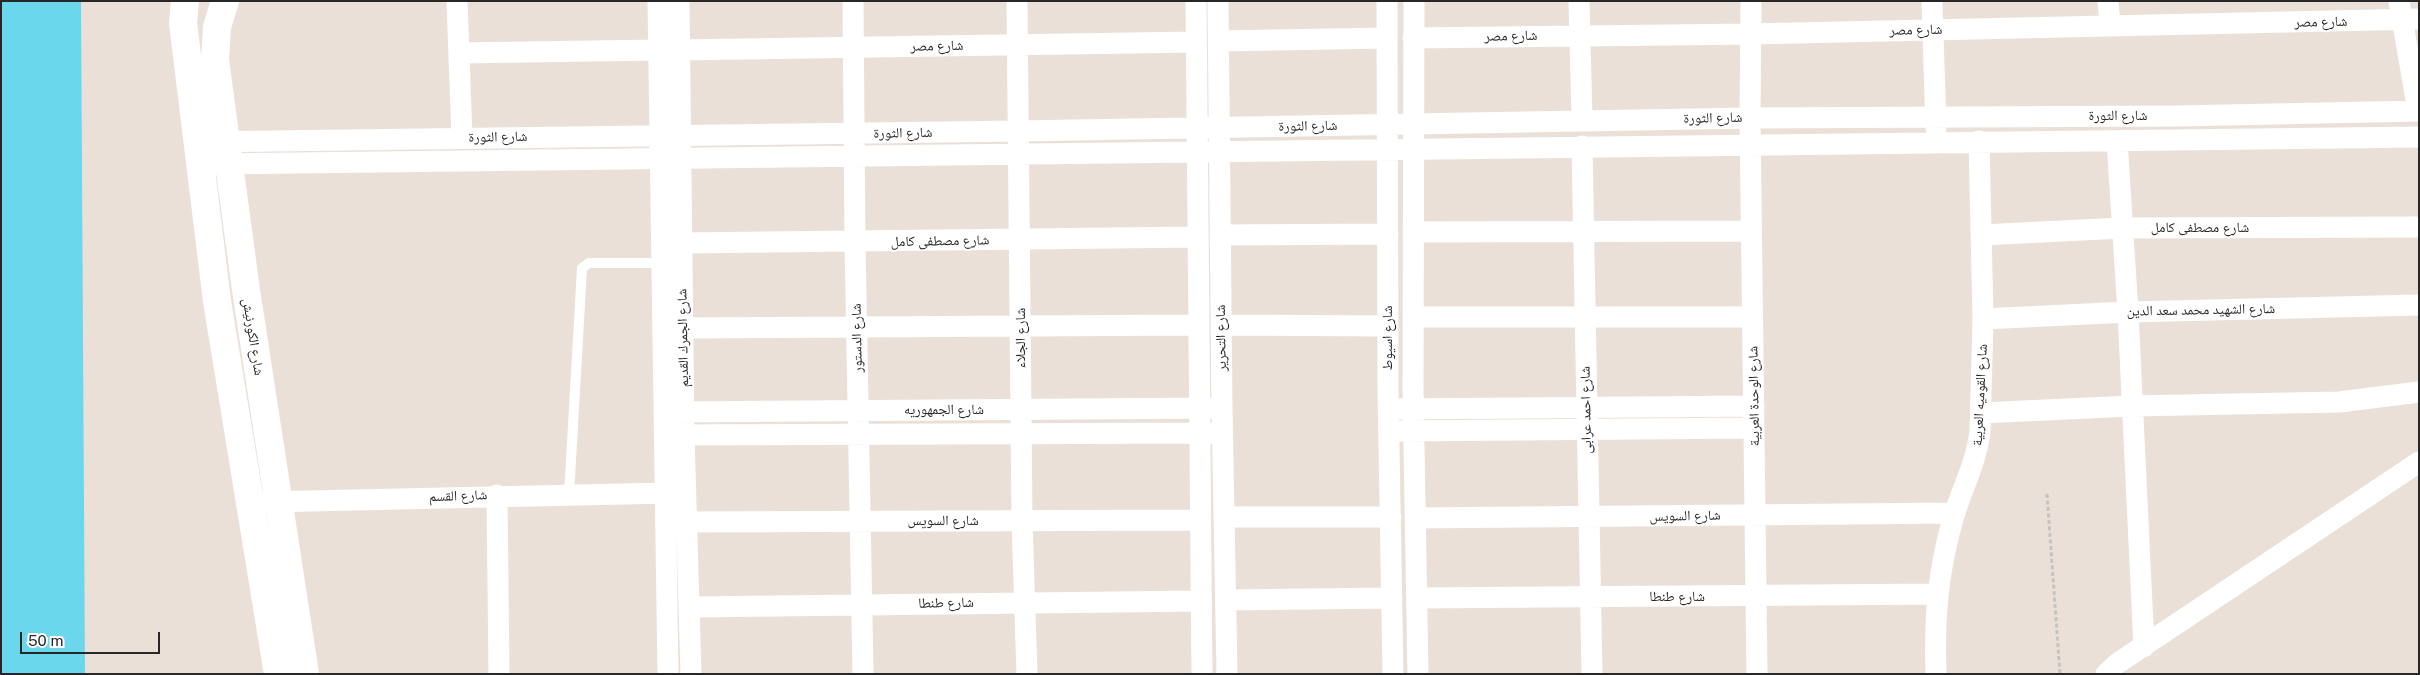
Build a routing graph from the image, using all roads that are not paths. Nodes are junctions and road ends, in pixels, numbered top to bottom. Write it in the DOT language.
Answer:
graph roads {
  1 [pos="186,1"];
  2 [pos="225,1"];
  3 [pos="457,1"];
  4 [pos="658,1"];
  5 [pos="678,1"];
  6 [pos="853,1"];
  7 [pos="1017,1"];
  8 [pos="1196,1"];
  9 [pos="1218,1"];
  10 [pos="1387,1"];
  11 [pos="1414,1"];
  12 [pos="1579,1"];
  13 [pos="1751,1"];
  14 [pos="1932,1"];
  15 [pos="2108,1"];
  16 [pos="2407,13"];
  17 [pos="2110,26"];
  18 [pos="1933,30"];
  19 [pos="1751,34"];
  20 [pos="1580,35"];
  21 [pos="1387,38"];
  22 [pos="1413,38"];
  23 [pos="1218,41"];
  24 [pos="1196,42"];
  25 [pos="1018,44"];
  26 [pos="853,47"];
  27 [pos="668,50"];
  28 [pos="459,53"];
  29 [pos="2418,111"];
  30 [pos="1935,117"];
  31 [pos="1750,118"];
  32 [pos="1582,120"];
  33 [pos="1413,124"];
  34 [pos="1388,125"];
  35 [pos="1198,128"];
  36 [pos="1220,128"];
  37 [pos="1019,131"];
  38 [pos="854,133"];
  39 [pos="670,135"];
  40 [pos="2419,137"];
  41 [pos="462,138"];
  42 [pos="1979,141"];
  43 [pos="2117,141"];
  44 [pos="1936,142"];
  45 [pos="1750,144"];
  46 [pos="1582,146"];
  47 [pos="1388,149"];
  48 [pos="1413,149"];
  49 [pos="1219,150"];
  50 [pos="1198,151"];
  51 [pos="228,152"];
  52 [pos="199,153"];
  53 [pos="1019,153"];
  54 [pos="854,156"];
  55 [pos="670,158"];
  56 [pos="2122,228"];
  57 [pos="2419,228"];
  58 [pos="1751,231"];
  59 [pos="1413,232"];
  60 [pos="1583,232"];
  61 [pos="1388,234"];
  62 [pos="1220,235"];
  63 [pos="1981,235"];
  64 [pos="1198,237"];
  65 [pos="1020,240"];
  66 [pos="855,242"];
  67 [pos="681,243"];
  68 [pos="663,263"];
  69 [pos="2419,305"];
  70 [pos="2128,312"];
  71 [pos="1413,317"];
  72 [pos="1584,317"];
  73 [pos="1752,317"];
  74 [pos="1983,319"];
  75 [pos="1198,325"];
  76 [pos="1221,325"];
  77 [pos="1388,326"];
  78 [pos="857,327"];
  79 [pos="1020,327"];
  80 [pos="683,328"];
  81 [pos="2419,392"];
  82 [pos="1754,406"];
  83 [pos="2131,406"];
  84 [pos="1586,407"];
  85 [pos="1198,408"];
  86 [pos="1222,408"];
  87 [pos="1414,408"];
  88 [pos="1389,409"];
  89 [pos="1021,410"];
  90 [pos="859,411"];
  91 [pos="675,412"];
  92 [pos="1981,413"];
  93 [pos="1754,428"];
  94 [pos="1586,429"];
  95 [pos="1389,431"];
  96 [pos="1414,431"];
  97 [pos="1222,432"];
  98 [pos="1199,433"];
  99 [pos="859,434"];
  100 [pos="1021,434"];
  101 [pos="675,435"];
  102 [pos="2419,462"];
  103 [pos="667,493"];
  104 [pos="496,495"];
  105 [pos="569,495"];
  106 [pos="250,502"];
  107 [pos="278,502"];
  108 [pos="1955,513"];
  109 [pos="1755,515"];
  110 [pos="1224,517"];
  111 [pos="1391,517"];
  112 [pos="1588,517"];
  113 [pos="1415,518"];
  114 [pos="1200,520"];
  115 [pos="1022,521"];
  116 [pos="687,522"];
  117 [pos="861,522"];
  118 [pos="1937,594"];
  119 [pos="1756,597"];
  120 [pos="1392,598"];
  121 [pos="1417,598"];
  122 [pos="1590,598"];
  123 [pos="1226,600"];
  124 [pos="1201,601"];
  125 [pos="1025,603"];
  126 [pos="862,604"];
  127 [pos="690,607"];
  128 [pos="2144,647"];
  129 [pos="278,674"];
  130 [pos="305,674"];
  131 [pos="499,674"];
  132 [pos="668,674"];
  133 [pos="691,674"];
  134 [pos="863,674"];
  135 [pos="1027,674"];
  136 [pos="1202,674"];
  137 [pos="1227,674"];
  138 [pos="1393,674"];
  139 [pos="1418,674"];
  140 [pos="1592,674"];
  141 [pos="1758,674"];
  142 [pos="1936,674"];
  143 [pos="2106,674"];
  1 -- 52 [label="main road"];
  2 -- 51 [label="main road, شارع الكورنيش"];
  3 -- 28 [label="street"];
  4 -- 27 [label="street, شارع الجمرك القديم"];
  5 -- 27 [label="street, شارع الجمرك القديم"];
  6 -- 26 [label="street, شارع الدستور"];
  7 -- 25 [label="street, شارع الجلاء"];
  8 -- 24 [label="street, شارع التحرير"];
  9 -- 23 [label="street, شارع التحرير"];
  10 -- 21 [label="street, شارع اسيوط"];
  11 -- 22 [label="street, شارع اسيوط"];
  12 -- 20 [label="street"];
  13 -- 19 [label="street, شارع الوحدة العربية"];
  14 -- 18 [label="street"];
  15 -- 17 [label="street"];
  16 -- 17 [label="street, شارع مصر"];
  16 -- 29 [label="street"];
  17 -- 18 [label="street, شارع مصر"];
  18 -- 19 [label="street, شارع مصر"];
  18 -- 30 [label="street"];
  19 -- 20 [label="street, شارع مصر"];
  19 -- 31 [label="street, شارع الوحدة العربية"];
  20 -- 22 [label="street, شارع مصر"];
  20 -- 32 [label="street"];
  21 -- 23 [label="street"];
  21 -- 34 [label="street, شارع اسيوط"];
  22 -- 33 [label="street, شارع اسيوط"];
  23 -- 36 [label="street, شارع التحرير"];
  24 -- 25 [label="street, شارع مصر"];
  24 -- 35 [label="street, شارع التحرير"];
  25 -- 26 [label="street, شارع مصر"];
  25 -- 37 [label="street, شارع الجلاء"];
  26 -- 27 [label="street, شارع مصر"];
  26 -- 38 [label="street, شارع الدستور"];
  27 -- 28 [label="street, شارع مصر"];
  27 -- 39 [label="street, شارع الجمرك القديم"];
  28 -- 41 [label="street"];
  29 -- 30 [label="street, شارع الثورة"];
  30 -- 31 [label="street, شارع الثورة"];
  30 -- 44 [label="street"];
  31 -- 32 [label="street, شارع الثورة"];
  31 -- 45 [label="street, شارع الوحدة العربية"];
  32 -- 33 [label="street, شارع الثورة"];
  33 -- 34 [label="street, شارع الثورة"];
  33 -- 48 [label="street, شارع اسيوط"];
  34 -- 36 [label="street, شارع الثورة"];
  34 -- 47 [label="street, شارع اسيوط"];
  35 -- 36 [label="street, شارع الثورة"];
  35 -- 37 [label="street, شارع الثورة"];
  35 -- 50 [label="street, شارع التحرير"];
  36 -- 49 [label="street, شارع التحرير"];
  37 -- 38 [label="street, شارع الثورة"];
  37 -- 53 [label="street, شارع الجلاء"];
  38 -- 39 [label="street, شارع الثورة"];
  38 -- 54 [label="street, شارع الدستور"];
  39 -- 41 [label="street, شارع الثورة"];
  39 -- 55 [label="street, شارع الجمرك القديم"];
  40 -- 43 [label="street, شارع الثورة"];
  41 -- 51 [label="street, شارع الثورة"];
  42 -- 43 [label="street, شارع الثورة"];
  42 -- 44 [label="street, شارع الثورة"];
  42 -- 63 [label="street, شارع القوميه العربية"];
  43 -- 56 [label="street"];
  44 -- 45 [label="street, شارع الثورة"];
  45 -- 46 [label="street, شارع الثورة"];
  45 -- 58 [label="street, شارع الوحدة العربية"];
  46 -- 48 [label="street, شارع الثورة"];
  46 -- 60 [label="street, شارع احمد عرابى"];
  47 -- 48 [label="street, شارع الثورة"];
  47 -- 49 [label="street, شارع الثورة"];
  47 -- 61 [label="street, شارع اسيوط"];
  48 -- 59 [label="street, شارع اسيوط"];
  49 -- 50 [label="street, شارع الثورة"];
  49 -- 62 [label="street, شارع التحرير"];
  50 -- 53 [label="street, شارع الثورة"];
  50 -- 64 [label="street, شارع التحرير"];
  51 -- 52 [label="street, شارع الثورة"];
  51 -- 55 [label="street, شارع الثورة"];
  51 -- 107 [label="main road, شارع الكورنيش"];
  52 -- 106 [label="main road"];
  53 -- 54 [label="street, شارع الثورة"];
  53 -- 65 [label="street, شارع الجلاء"];
  54 -- 55 [label="street, شارع الثورة"];
  54 -- 66 [label="street, شارع الدستور"];
  55 -- 67 [label="street, شارع الجمرك القديم"];
  55 -- 68 [label="street, شارع الجمرك القديم"];
  56 -- 57 [label="street, شارع مصطفى كامل"];
  56 -- 63 [label="street, شارع مصطفى كامل"];
  56 -- 70 [label="street"];
  58 -- 60 [label="street"];
  58 -- 73 [label="street, شارع الوحدة العربية"];
  59 -- 60 [label="street"];
  59 -- 71 [label="street, شارع اسيوط"];
  60 -- 72 [label="street, شارع احمد عرابى"];
  61 -- 62 [label="street"];
  61 -- 77 [label="street, شارع اسيوط"];
  62 -- 76 [label="street, شارع التحرير"];
  63 -- 74 [label="street, شارع القوميه العربية"];
  64 -- 65 [label="street, شارع مصطفى كامل"];
  64 -- 75 [label="street, شارع التحرير"];
  65 -- 66 [label="street, شارع مصطفى كامل"];
  65 -- 79 [label="street, شارع الجلاء"];
  66 -- 67 [label="street, شارع مصطفى كامل"];
  66 -- 78 [label="street, شارع الدستور"];
  67 -- 80 [label="street, شارع الجمرك القديم"];
  68 -- 91 [label="street, شارع الجمرك القديم"];
  68 -- 105 [label="lane"];
  69 -- 70 [label="street, شارع الشهيد محمد سعد الدين"];
  70 -- 74 [label="street, شارع الشهيد محمد سعد الدين"];
  70 -- 83 [label="street"];
  71 -- 72 [label="street"];
  71 -- 87 [label="street, شارع اسيوط"];
  72 -- 73 [label="street"];
  72 -- 84 [label="street, شارع احمد عرابى"];
  73 -- 82 [label="street, شارع الوحدة العربية"];
  74 -- 92 [label="street, شارع القوميه العربية"];
  75 -- 79 [label="street"];
  75 -- 85 [label="street, شارع التحرير"];
  76 -- 77 [label="street"];
  76 -- 86 [label="street, شارع التحرير"];
  77 -- 88 [label="street, شارع اسيوط"];
  78 -- 79 [label="street"];
  78 -- 80 [label="street"];
  78 -- 90 [label="street, شارع الدستور"];
  79 -- 89 [label="street, شارع الجلاء"];
  80 -- 91 [label="street, شارع الجمرك القديم"];
  81 -- 83 [label="street"];
  82 -- 84 [label="street"];
  82 -- 93 [label="street, شارع الوحدة العربية"];
  83 -- 92 [label="street"];
  83 -- 128 [label="street"];
  84 -- 87 [label="street"];
  84 -- 94 [label="street, شارع احمد عرابى"];
  85 -- 86 [label="street, شارع الجمهوريه"];
  85 -- 89 [label="street, شارع الجمهوريه"];
  85 -- 98 [label="street, شارع التحرير"];
  86 -- 97 [label="street, شارع التحرير"];
  87 -- 88 [label="street"];
  87 -- 96 [label="street, شارع اسيوط"];
  88 -- 95 [label="street, شارع اسيوط"];
  89 -- 90 [label="street, شارع الجمهوريه"];
  89 -- 100 [label="street, شارع الجلاء"];
  90 -- 91 [label="street, شارع الجمهوريه"];
  90 -- 99 [label="street, شارع الدستور"];
  91 -- 101 [label="street, شارع الجمرك القديم"];
  92 -- 108 [label="street, شارع القوميه العربية"];
  93 -- 94 [label="street"];
  93 -- 109 [label="street, شارع الوحدة العربية"];
  94 -- 96 [label="street"];
  94 -- 112 [label="street, شارع احمد عرابى"];
  95 -- 96 [label="street"];
  95 -- 111 [label="street, شارع اسيوط"];
  96 -- 113 [label="street, شارع اسيوط"];
  97 -- 98 [label="street, شارع الجمهوريه"];
  97 -- 110 [label="street, شارع التحرير"];
  98 -- 100 [label="street, شارع الجمهوريه"];
  98 -- 114 [label="street, شارع التحرير"];
  99 -- 100 [label="street, شارع الجمهوريه"];
  99 -- 101 [label="street, شارع الجمهوريه"];
  99 -- 117 [label="street, شارع الدستور"];
  100 -- 115 [label="street, شارع الجلاء"];
  101 -- 103 [label="street, شارع الجمرك القديم"];
  101 -- 116 [label="street, شارع الجمرك القديم"];
  102 -- 128 [label="street"];
  103 -- 105 [label="street, شارع القسم"];
  103 -- 132 [label="street, شارع الجمرك القديم"];
  104 -- 105 [label="street, شارع القسم"];
  104 -- 107 [label="street, شارع القسم"];
  104 -- 131 [label="street"];
  106 -- 107 [label="street, شارع القسم"];
  106 -- 129 [label="main road"];
  107 -- 130 [label="main road, شارع الكورنيش"];
  108 -- 109 [label="street, شارع السويس"];
  108 -- 118 [label="street, شارع القوميه العربية"];
  109 -- 112 [label="street, شارع السويس"];
  109 -- 119 [label="street, شارع الوحدة العربية"];
  110 -- 111 [label="street"];
  110 -- 123 [label="street, شارع التحرير"];
  111 -- 120 [label="street, شارع اسيوط"];
  112 -- 113 [label="street, شارع السويس"];
  112 -- 122 [label="street, شارع احمد عرابى"];
  113 -- 121 [label="street, شارع اسيوط"];
  114 -- 115 [label="street, شارع السويس"];
  114 -- 124 [label="street, شارع التحرير"];
  115 -- 117 [label="street, شارع السويس"];
  115 -- 125 [label="street, شارع الجلاء"];
  116 -- 117 [label="street, شارع السويس"];
  116 -- 127 [label="street, شارع الجمرك القديم"];
  117 -- 126 [label="street, شارع الدستور"];
  118 -- 119 [label="street, شارع طنطا"];
  118 -- 142 [label="street, شارع القوميه العربية"];
  119 -- 122 [label="street, شارع طنطا"];
  119 -- 141 [label="street, شارع الوحدة العربية"];
  120 -- 123 [label="street"];
  120 -- 138 [label="street, شارع اسيوط"];
  121 -- 122 [label="street, شارع طنطا"];
  121 -- 139 [label="street, شارع اسيوط"];
  122 -- 140 [label="street, شارع احمد عرابى"];
  123 -- 137 [label="street, شارع التحرير"];
  124 -- 125 [label="street, شارع طنطا"];
  124 -- 136 [label="street, شارع التحرير"];
  125 -- 126 [label="street, شارع طنطا"];
  125 -- 135 [label="street, شارع الجلاء"];
  126 -- 127 [label="street, شارع طنطا"];
  126 -- 134 [label="street, شارع الدستور"];
  127 -- 133 [label="street, شارع الجمرك القديم"];
  128 -- 143 [label="street"];
}
